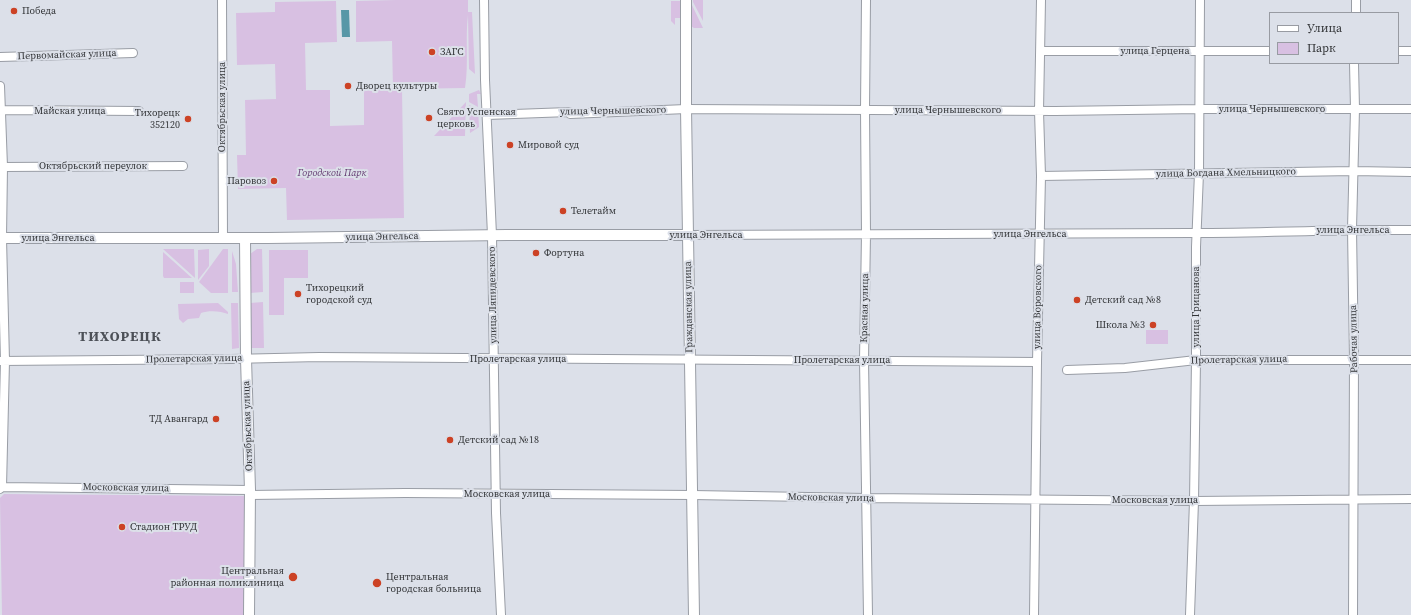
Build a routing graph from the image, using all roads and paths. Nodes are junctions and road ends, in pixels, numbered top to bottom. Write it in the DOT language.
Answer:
graph roads {
  1 [pos="484,0"];
  2 [pos="686,0"];
  3 [pos="866,0"];
  4 [pos="1041,0"];
  5 [pos="1200,0"];
  6 [pos="1356,0"];
  7 [pos="221,2"];
  8 [pos="1356,12"];
  9 [pos="1041,51"];
  10 [pos="1269,51"];
  11 [pos="1399,51"];
  12 [pos="1411,51"];
  13 [pos="1200,52"];
  14 [pos="133,53"];
  15 [pos="0,57"];
  16 [pos="1354,64"];
  17 [pos="0,86"];
  18 [pos="1200,109"];
  19 [pos="1355,109"];
  20 [pos="1411,109"];
  21 [pos="1,110"];
  22 [pos="686,110"];
  23 [pos="865,110"];
  24 [pos="139,111"];
  25 [pos="1039,111"];
  26 [pos="488,115"];
  27 [pos="183,166"];
  28 [pos="3,167"];
  29 [pos="1354,172"];
  30 [pos="1411,172"];
  31 [pos="1199,173"];
  32 [pos="1041,176"];
  33 [pos="1352,229"];
  34 [pos="1411,230"];
  35 [pos="1196,233"];
  36 [pos="866,234"];
  37 [pos="1040,234"];
  38 [pos="492,235"];
  39 [pos="688,235"];
  40 [pos="1,238"];
  41 [pos="223,238"];
  42 [pos="245,238"];
  43 [pos="246,358"];
  44 [pos="494,358"];
  45 [pos="864,360"];
  46 [pos="1196,360"];
  47 [pos="1354,360"];
  48 [pos="1411,360"];
  49 [pos="2,361"];
  50 [pos="690,361"];
  51 [pos="1037,362"];
  52 [pos="1067,370"];
  53 [pos="1,488"];
  54 [pos="250,493"];
  55 [pos="496,494"];
  56 [pos="692,495"];
  57 [pos="866,498"];
  58 [pos="1036,499"];
  59 [pos="1353,499"];
  60 [pos="1411,499"];
  61 [pos="1194,501"];
  62 [pos="249,615"];
  63 [pos="501,615"];
  64 [pos="694,615"];
  65 [pos="868,615"];
  66 [pos="1034,615"];
  67 [pos="1190,615"];
  68 [pos="1354,615"];
  1 -- 26 [label="street, улица Ляпидевского"];
  2 -- 22 [label="main road, Гражданская улица"];
  3 -- 23 [label="street, Красная улица"];
  4 -- 9 [label="street, улица Воровского"];
  5 -- 13 [label="street, улица Грицанова"];
  6 -- 8 [label="street"];
  7 -- 41 [label="street, Октябрьская улица"];
  9 -- 13 [label="street, улица Герцена"];
  9 -- 25 [label="street, улица Воровского"];
  10 -- 13 [label="street, улица Герцена"];
  11 -- 12 [label="street"];
  13 -- 18 [label="street, улица Грицанова"];
  14 -- 15 [label="street, Первомайская улица"];
  16 -- 19 [label="street, Рабочая улица"];
  17 -- 21 [label="street"];
  18 -- 19 [label="street, улица Чернышевского"];
  18 -- 25 [label="street, улица Чернышевского"];
  18 -- 31 [label="street, улица Грицанова"];
  19 -- 20 [label="street, улица Чернышевского"];
  19 -- 29 [label="street, Рабочая улица"];
  21 -- 24 [label="street, Майская улица"];
  21 -- 28 [label="street"];
  22 -- 23 [label="street, улица Чернышевского"];
  22 -- 26 [label="street, улица Чернышевского"];
  22 -- 39 [label="main road, Гражданская улица"];
  23 -- 25 [label="street, улица Чернышевского"];
  23 -- 36 [label="street, Красная улица"];
  25 -- 32 [label="street, улица Воровского"];
  26 -- 38 [label="street, улица Ляпидевского"];
  27 -- 28 [label="street, Октябрьский переулок"];
  28 -- 40 [label="street"];
  29 -- 30 [label="street, улица Богдана Хмельницкого"];
  29 -- 31 [label="street, улица Богдана Хмельницкого"];
  29 -- 33 [label="street, Рабочая улица"];
  31 -- 32 [label="street, улица Богдана Хмельницкого"];
  31 -- 35 [label="street, улица Грицанова"];
  32 -- 37 [label="street, улица Воровского"];
  33 -- 34 [label="street, улица Энгельса"];
  33 -- 35 [label="street, улица Энгельса"];
  33 -- 47 [label="street, Рабочая улица"];
  35 -- 37 [label="street, улица Энгельса"];
  35 -- 46 [label="street, улица Грицанова"];
  36 -- 37 [label="street, улица Энгельса"];
  36 -- 39 [label="street, улица Энгельса"];
  36 -- 45 [label="street, Красная улица"];
  37 -- 51 [label="street, улица Воровского"];
  38 -- 39 [label="main road, улица Энгельса"];
  38 -- 42 [label="main road, улица Энгельса"];
  38 -- 44 [label="street, улица Ляпидевского"];
  39 -- 50 [label="main road, Гражданская улица"];
  40 -- 41 [label="main road, улица Энгельса"];
  40 -- 49 [label="street"];
  41 -- 42 [label="main road, улица Энгельса"];
  42 -- 43 [label="main road, Октябрьская улица"];
  43 -- 44 [label="street, Пролетарская улица"];
  43 -- 49 [label="street, Пролетарская улица"];
  43 -- 54 [label="main road, Октябрьская улица"];
  44 -- 50 [label="street, Пролетарская улица"];
  44 -- 55 [label="street, улица Ляпидевского"];
  45 -- 50 [label="street, Пролетарская улица"];
  45 -- 51 [label="street, Пролетарская улица"];
  45 -- 57 [label="street, Красная улица"];
  46 -- 47 [label="street, Пролетарская улица"];
  46 -- 52 [label="street, Пролетарская улица"];
  46 -- 61 [label="street, улица Грицанова"];
  47 -- 48 [label="street, Пролетарская улица"];
  47 -- 59 [label="street, Рабочая улица"];
  49 -- 53 [label="street"];
  50 -- 56 [label="main road, Гражданская улица"];
  51 -- 58 [label="street, улица Воровского"];
  53 -- 54 [label="street, Московская улица"];
  54 -- 55 [label="street, Московская улица"];
  54 -- 62 [label="main road, Октябрьская улица"];
  55 -- 56 [label="street, Московская улица"];
  55 -- 63 [label="street, улица Ляпидевского"];
  56 -- 57 [label="street, Московская улица"];
  56 -- 64 [label="main road, Гражданская улица"];
  57 -- 58 [label="street, Московская улица"];
  57 -- 65 [label="street, Красная улица"];
  58 -- 61 [label="street, Московская улица"];
  58 -- 66 [label="street, улица Воровского"];
  59 -- 60 [label="street, Московская улица"];
  59 -- 61 [label="street, Московская улица"];
  59 -- 68 [label="street, Рабочая улица"];
  61 -- 67 [label="street, улица Грицанова"];
}
